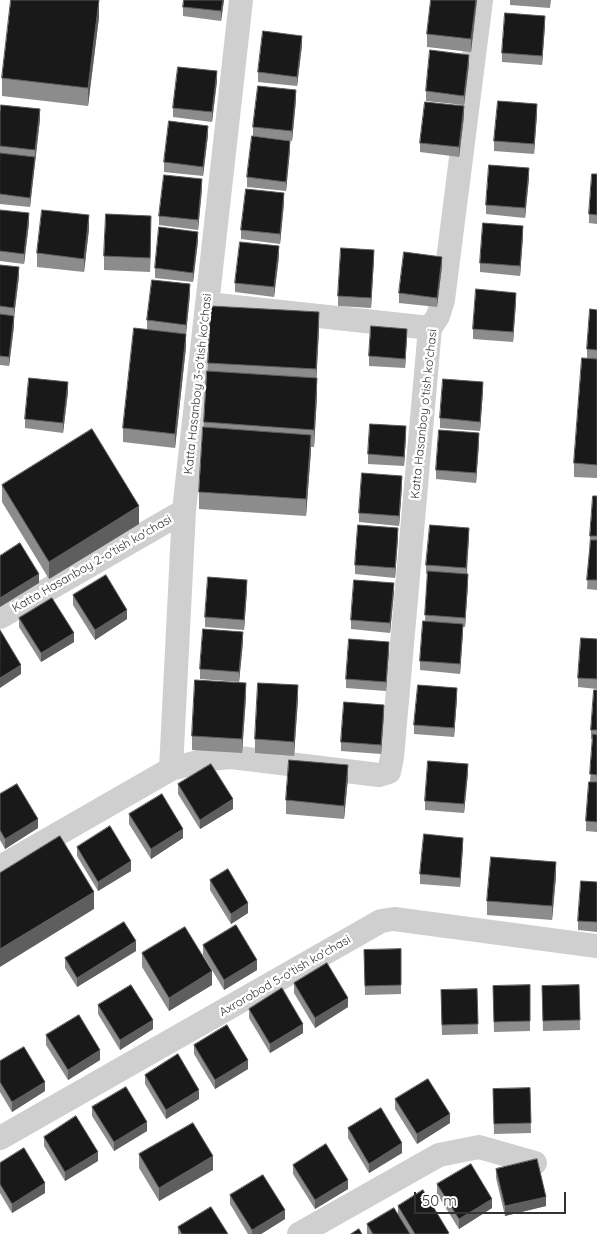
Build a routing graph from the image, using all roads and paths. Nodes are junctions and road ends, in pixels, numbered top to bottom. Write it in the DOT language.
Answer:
graph roads {
  1 [pos="241,0"];
  2 [pos="481,0"];
  3 [pos="207,304"];
  4 [pos="430,328"];
  5 [pos="184,511"];
  6 [pos="0,617"];
  7 [pos="171,769"];
  8 [pos="0,867"];
  9 [pos="597,946"];
  10 [pos="0,1138"];
  11 [pos="535,1164"];
  12 [pos="299,1234"];
  1 -- 3 [label="street, Katta Hasanboy 3-o'tish ko'chasi"];
  2 -- 4 [label="street, Katta Hasanboy o'tish ko'chasi"];
  3 -- 4 [label="street"];
  3 -- 5 [label="street, Katta Hasanboy 3-o'tish ko'chasi"];
  4 -- 7 [label="street, Katta Hasanboy o'tish ko'chasi"];
  5 -- 6 [label="street, Katta Hasanboy 2-o'tish ko'chasi"];
  5 -- 7 [label="street, Katta Hasanboy 3-o'tish ko'chasi"];
  7 -- 8 [label="street"];
  9 -- 10 [label="street, Axrorobod 5-o'tish ko'chasi"];
  11 -- 12 [label="street"];
}
